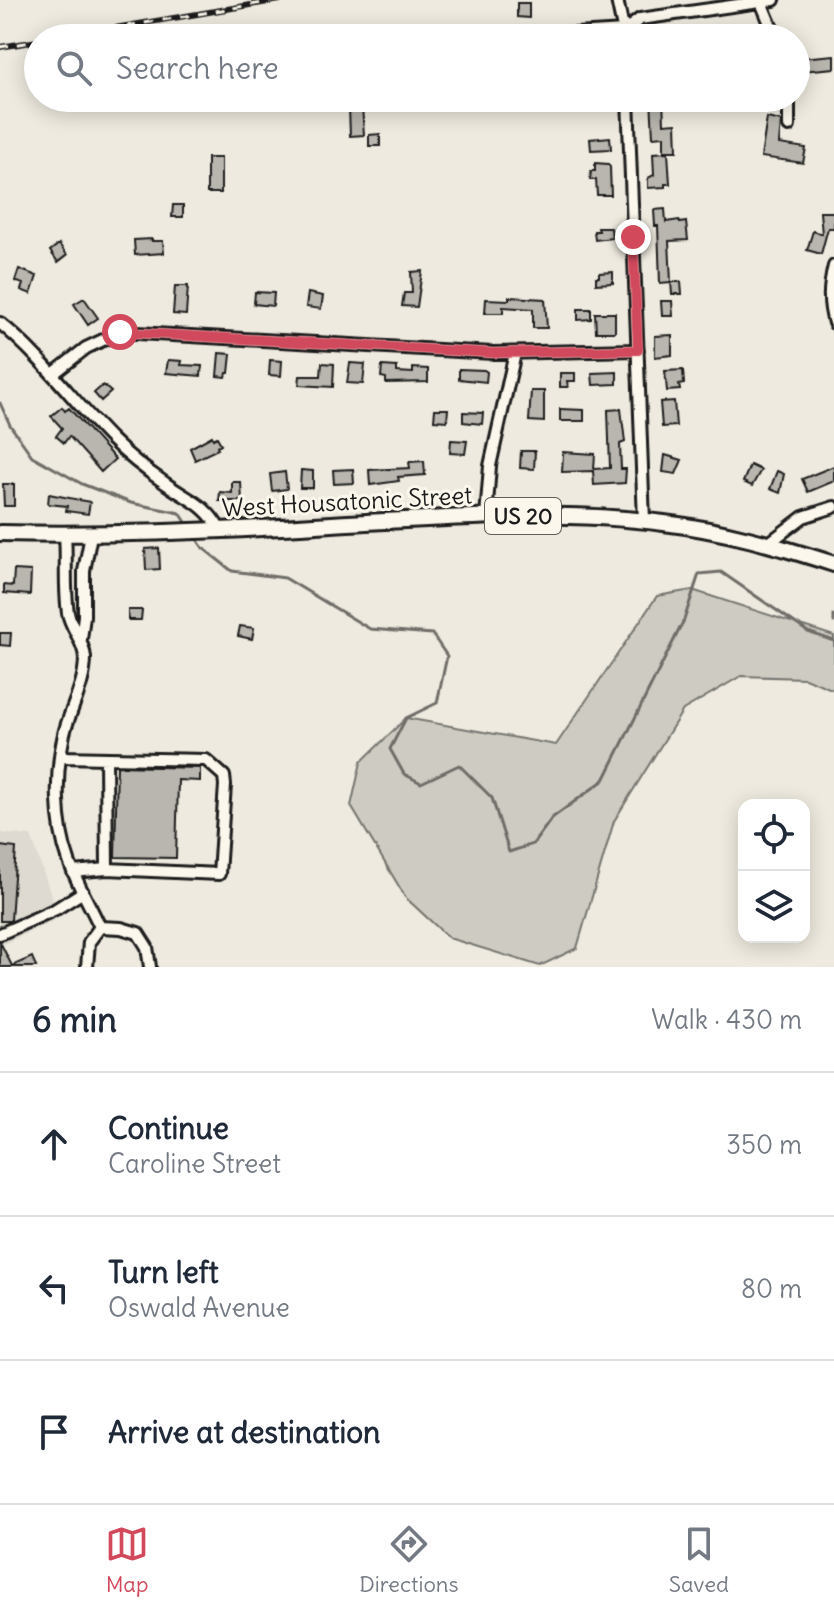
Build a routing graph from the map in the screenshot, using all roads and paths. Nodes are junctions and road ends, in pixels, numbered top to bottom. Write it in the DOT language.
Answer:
graph roads {
  1 [pos="617,0"];
  2 [pos="774,0"];
  3 [pos="761,2"];
  4 [pos="622,24"];
  5 [pos="635,24"];
  6 [pos="770,24"];
  7 [pos="629,112"];
  8 [pos="789,112"];
  9 [pos="789,126"];
  10 [pos="834,266"];
  11 [pos="0,323"];
  12 [pos="834,323"];
  13 [pos="638,350"];
  14 [pos="515,353"];
  15 [pos="53,374"];
  16 [pos="834,507"];
  17 [pos="486,517"];
  18 [pos="644,521"];
  19 [pos="214,530"];
  20 [pos="0,533"];
  21 [pos="65,534"];
  22 [pos="91,535"];
  23 [pos="769,543"];
  24 [pos="834,564"];
  25 [pos="81,639"];
  26 [pos="61,757"];
  27 [pos="106,758"];
  28 [pos="107,869"];
  29 [pos="73,872"];
  30 [pos="83,892"];
  31 [pos="100,927"];
  32 [pos="0,934"];
  33 [pos="87,967"];
  34 [pos="150,967"];
  1 -- 4 [label="street"];
  2 -- 3 [label="street"];
  3 -- 5 [label="street"];
  3 -- 6 [label="street"];
  7 -- 13 [label="street"];
  8 -- 9 [label="street"];
  10 -- 12 [label="street"];
  11 -- 15 [label="street"];
  13 -- 14 [label="street"];
  13 -- 18 [label="street"];
  14 -- 15 [label="street"];
  14 -- 17 [label="street"];
  15 -- 19 [label="street"];
  16 -- 23 [label="street"];
  17 -- 18 [label="highway, West Housatonic Street / US 20"];
  17 -- 19 [label="highway, West Housatonic Street / US 20"];
  18 -- 23 [label="highway, West Housatonic Street / US 20"];
  19 -- 22 [label="highway, West Housatonic Street / US 20"];
  20 -- 21 [label="highway, West Housatonic Street / US 20"];
  21 -- 22 [label="highway, West Housatonic Street / US 20"];
  21 -- 25 [label="street"];
  22 -- 25 [label="street"];
  23 -- 24 [label="highway, West Housatonic Street / US 20"];
  25 -- 26 [label="street"];
  26 -- 27 [label="street"];
  26 -- 29 [label="street"];
  27 -- 28 [label="street"];
  27 -- 28 [label="street"];
  28 -- 29 [label="street"];
  29 -- 30 [label="street"];
  30 -- 31 [label="street"];
  30 -- 32 [label="street"];
  31 -- 33 [label="street"];
  31 -- 34 [label="street"];
}
